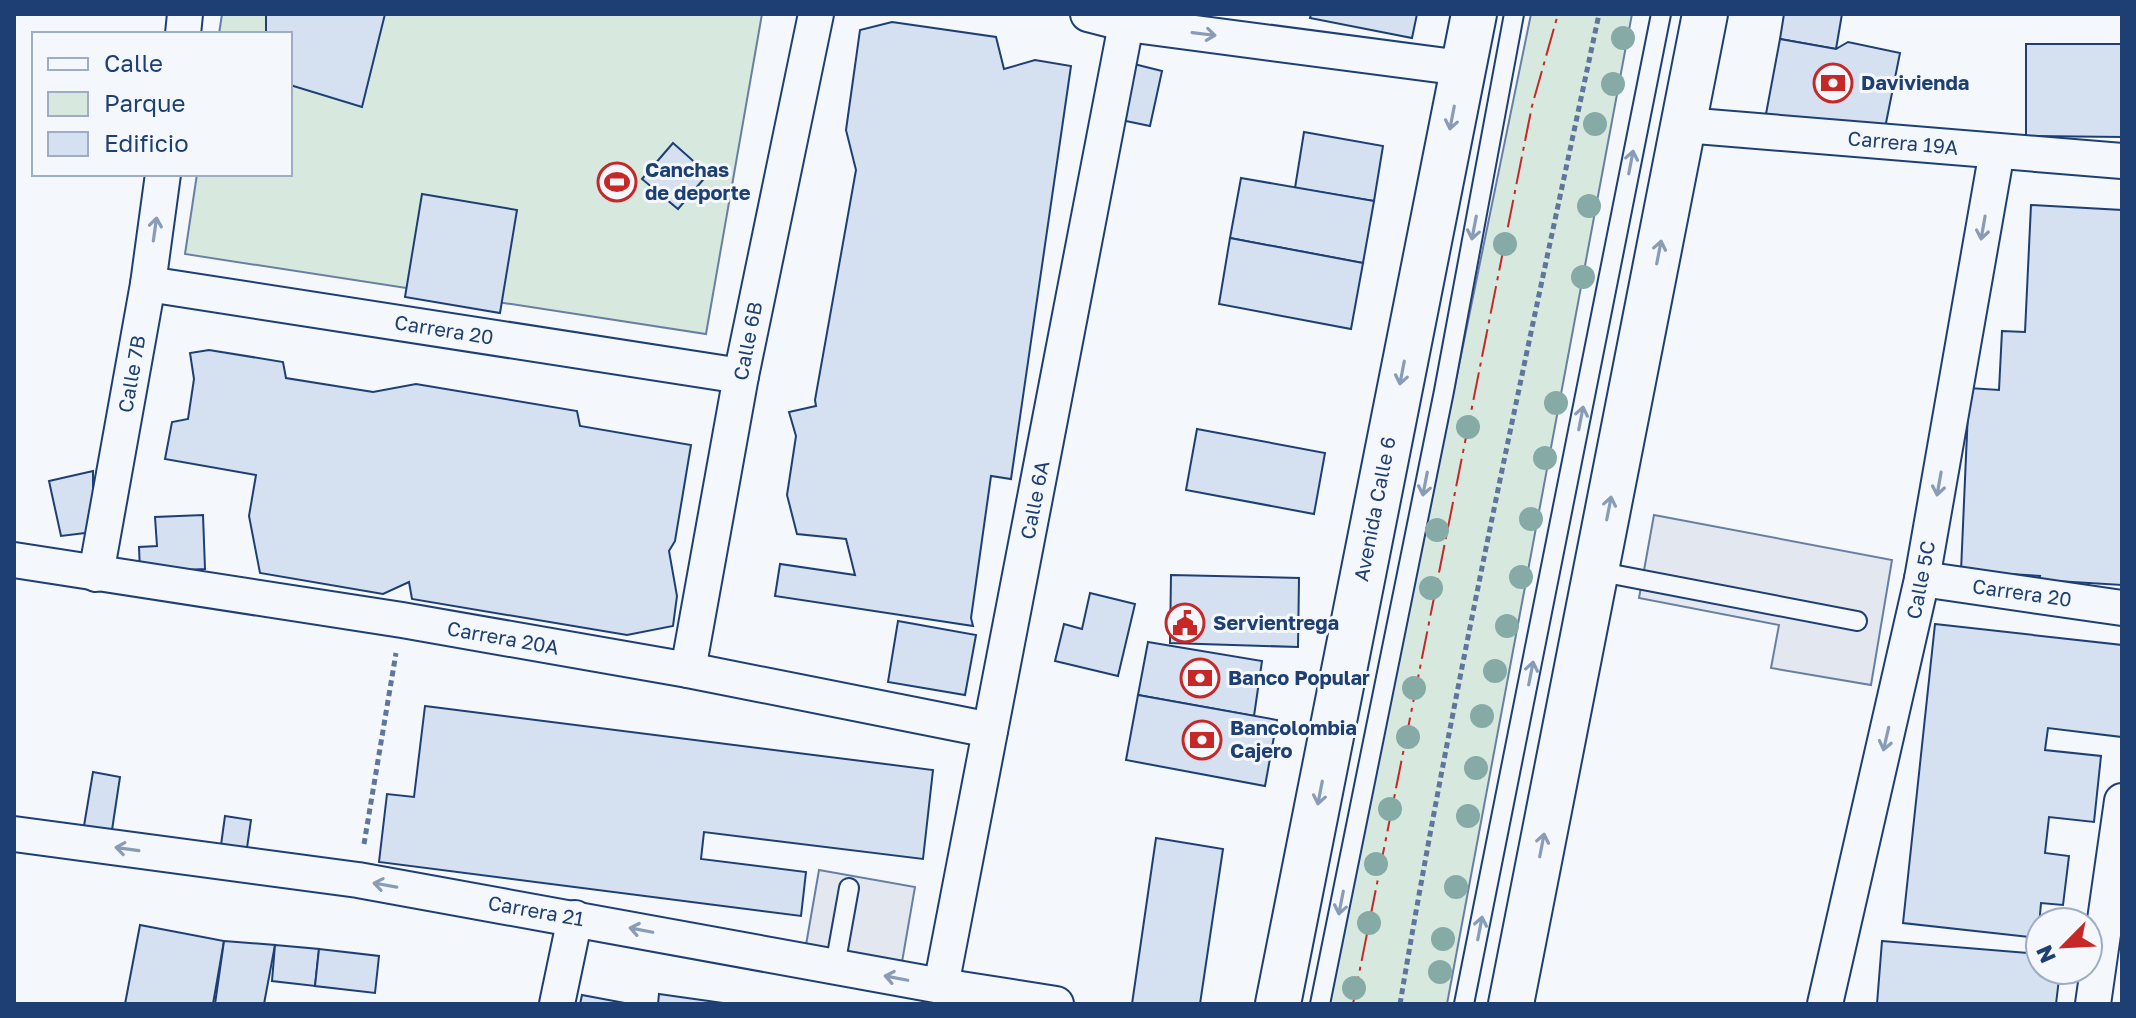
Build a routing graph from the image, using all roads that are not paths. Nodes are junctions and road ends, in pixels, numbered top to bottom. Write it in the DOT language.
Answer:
graph roads {
  1 [pos="816,14"];
  2 [pos="1088,14"];
  3 [pos="1474,14"];
  4 [pos="1514,14"];
  5 [pos="1661,14"];
  6 [pos="1705,14"];
  7 [pos="1128,19"];
  8 [pos="1462,68"];
  9 [pos="1684,125"];
  10 [pos="1997,151"];
  11 [pos="2122,161"];
  12 [pos="163,176"];
  13 [pos="148,284"];
  14 [pos="741,376"];
  15 [pos="14,560"];
  16 [pos="1596,571"];
  17 [pos="96,574"];
  18 [pos="1922,579"];
  19 [pos="2122,608"];
  20 [pos="1857,621"];
  21 [pos="688,670"];
  22 [pos="990,730"];
  23 [pos="2122,801"];
  24 [pos="14,834"];
  25 [pos="849,888"];
  26 [pos="575,918"];
  27 [pos="835,966"];
  28 [pos="941,986"];
  29 [pos="557,1004"];
  30 [pos="1056,1004"];
  31 [pos="1278,1004"];
  32 [pos="1320,1004"];
  33 [pos="1464,1004"];
  34 [pos="1511,1004"];
  35 [pos="1825,1004"];
  36 [pos="2093,1004"];
  1 -- 14 [label="street, Calle 6B"];
  2 -- 7 [label="street"];
  3 -- 8 [label="main road, Avenida Calle 6"];
  4 -- 32 [label="lane, one-way"];
  33 -- 5 [label="lane, one-way"];
  6 -- 9 [label="main road"];
  7 -- 8 [label="street, one-way"];
  7 -- 22 [label="street, Calle 6A"];
  8 -- 31 [label="main road, Avenida Calle 6, one-way"];
  9 -- 10 [label="street, Carrera 19A"];
  16 -- 9 [label="main road, one-way"];
  10 -- 11 [label="street, Carrera 19A"];
  10 -- 18 [label="street, Calle 5C, one-way"];
  13 -- 12 [label="street, Calle 7B, one-way"];
  13 -- 14 [label="street, Carrera 20"];
  13 -- 17 [label="street, Calle 7B"];
  14 -- 21 [label="street, Calle 6B"];
  15 -- 17 [label="street, Carrera 20A"];
  16 -- 20 [label="lane"];
  34 -- 16 [label="main road, one-way"];
  17 -- 21 [label="street, Carrera 20A"];
  18 -- 19 [label="street, Carrera 20"];
  18 -- 35 [label="street, Calle 5C, one-way"];
  21 -- 22 [label="street, Carrera 20A"];
  22 -- 28 [label="street, Calle 6A"];
  23 -- 36 [label="street"];
  26 -- 24 [label="street, Carrera 21, one-way"];
  25 -- 27 [label="lane"];
  27 -- 26 [label="street, Carrera 21, one-way"];
  26 -- 29 [label="street"];
  28 -- 27 [label="street, Carrera 21, one-way"];
  28 -- 30 [label="street, Carrera 21"];
}
